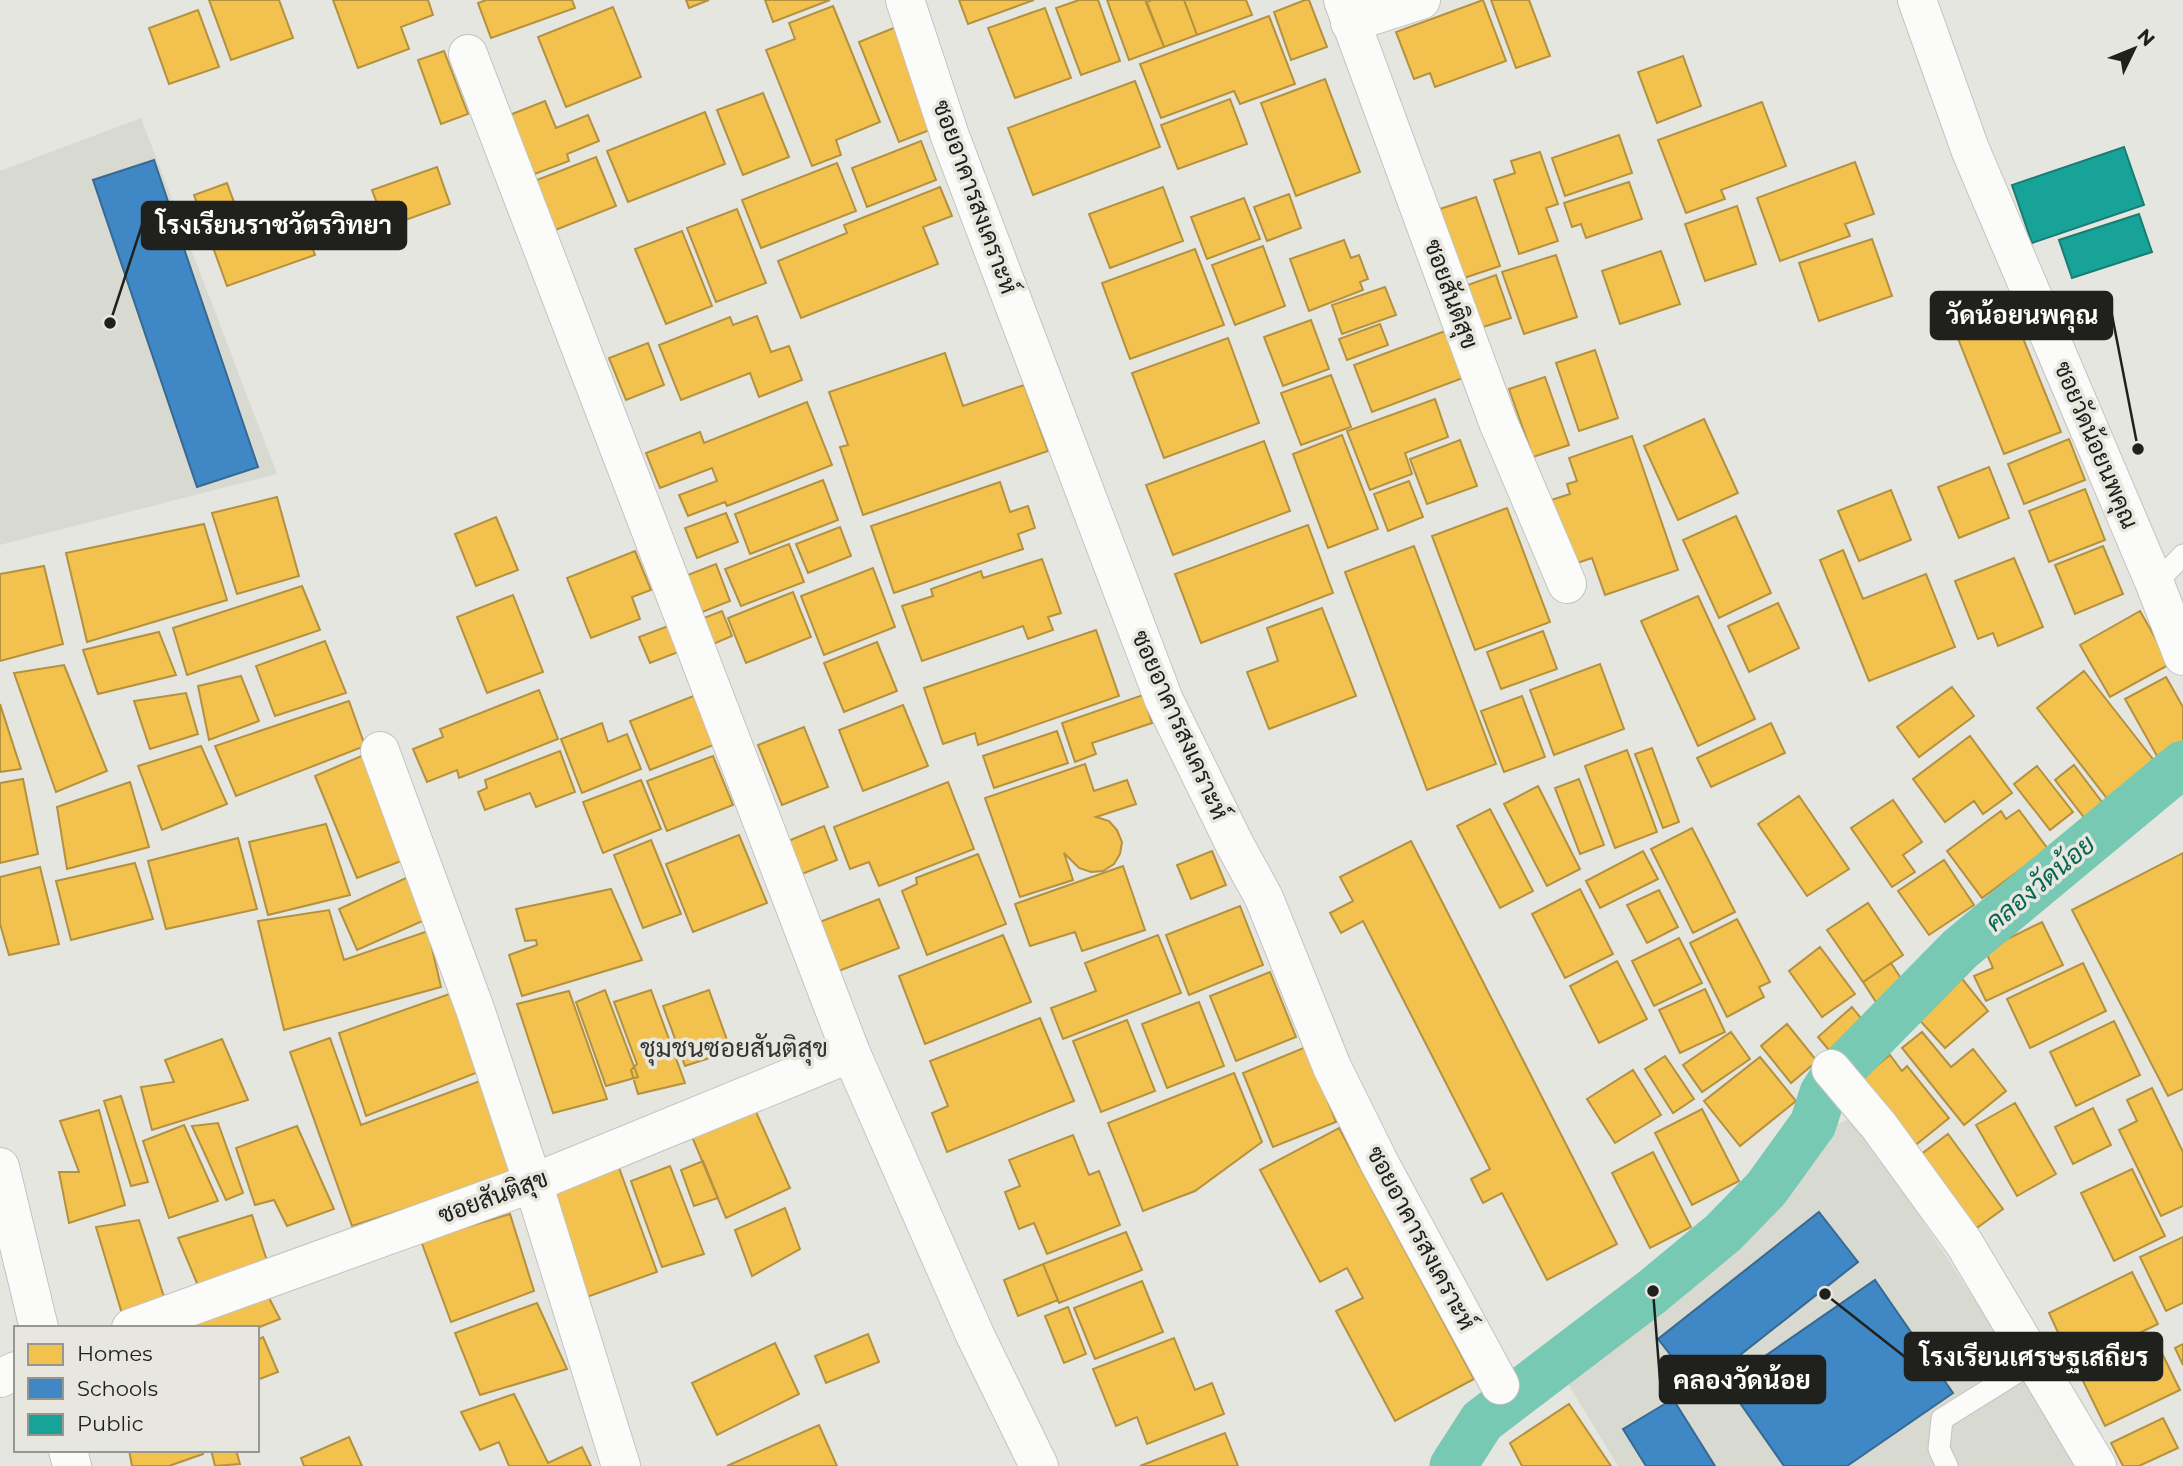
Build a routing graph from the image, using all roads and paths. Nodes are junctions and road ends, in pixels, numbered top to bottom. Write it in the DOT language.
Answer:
graph roads {
  1 [pos="905,0"];
  2 [pos="1421,0"];
  3 [pos="1917,0"];
  4 [pos="1347,12"];
  5 [pos="468,54"];
  6 [pos="2183,555"];
  7 [pos="1567,584"];
  8 [pos="2155,584"];
  9 [pos="2183,656"];
  10 [pos="380,751"];
  11 [pos="851,1053"];
  12 [pos="1831,1069"];
  13 [pos="0,1167"];
  14 [pos="533,1183"];
  15 [pos="39,1326"];
  16 [pos="137,1326"];
  17 [pos="2035,1361"];
  18 [pos="1500,1385"];
  19 [pos="621,1466"];
  20 [pos="1039,1466"];
  21 [pos="1947,1466"];
  22 [pos="2097,1466"];
  1 -- 18 [label="street, ซอยอาคารสงเคราะห์"];
  2 -- 4 [label="street"];
  3 -- 8 [label="street, ซอยวัดน้อยนพคุณ"];
  4 -- 7 [label="street, ซอยสันติสุข"];
  5 -- 11 [label="street"];
  6 -- 8 [label="lane"];
  8 -- 9 [label="street, ซอยวัดน้อยนพคุณ"];
  10 -- 14 [label="street"];
  11 -- 14 [label="street, ซอยสันติสุข"];
  11 -- 20 [label="street"];
  12 -- 17 [label="street"];
  13 -- 15 [label="street"];
  14 -- 16 [label="street, ซอยสันติสุข"];
  14 -- 19 [label="street"];
  17 -- 21 [label="lane"];
  17 -- 22 [label="street"];
}
